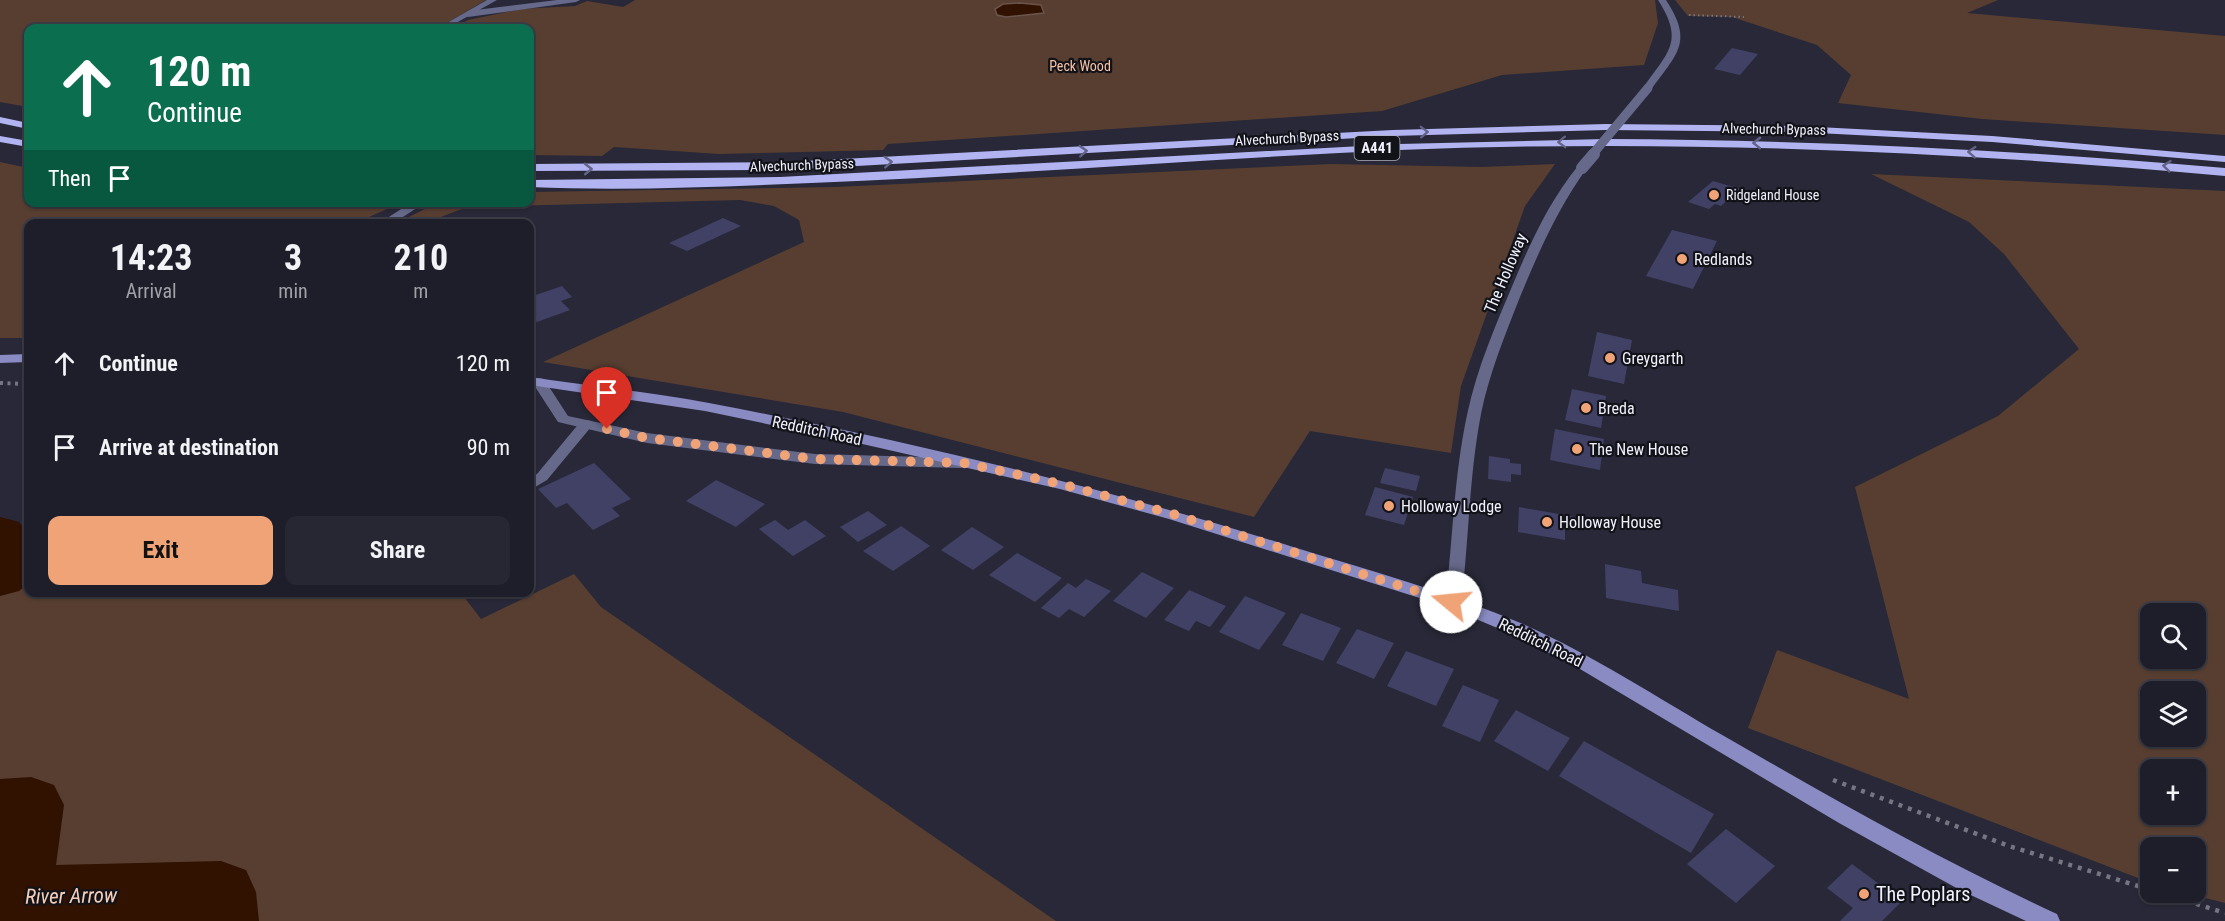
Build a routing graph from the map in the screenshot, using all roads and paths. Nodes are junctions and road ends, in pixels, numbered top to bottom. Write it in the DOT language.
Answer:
graph roads {
  1 [pos="493,0"];
  2 [pos="576,0"];
  3 [pos="1662,0"];
  4 [pos="1670,13"];
  5 [pos="468,14"];
  6 [pos="1743,17"];
  7 [pos="449,24"];
  8 [pos="0,120"];
  9 [pos="24,125"];
  10 [pos="0,140"];
  11 [pos="24,143"];
  12 [pos="2225,159"];
  13 [pos="534,168"];
  14 [pos="2225,172"];
  15 [pos="534,184"];
  16 [pos="412,207"];
  17 [pos="391,219"];
  18 [pos="24,358"];
  19 [pos="0,359"];
  20 [pos="534,382"];
  21 [pos="0,383"];
  22 [pos="24,384"];
  23 [pos="586,424"];
  24 [pos="964,463"];
  25 [pos="534,482"];
  26 [pos="1451,602"];
  27 [pos="1823,777"];
  28 [pos="2140,887"];
  29 [pos="2193,903"];
  30 [pos="2225,913"];
  31 [pos="2049,921"];
  1 -- 5 [label="street"];
  2 -- 5 [label="street"];
  3 -- 4 [label="street, The Holloway"];
  4 -- 6 [label="path"];
  4 -- 26 [label="street, The Holloway, bridge"];
  5 -- 7 [label="street"];
  8 -- 9 [label="highway"];
  10 -- 11 [label="highway"];
  13 -- 12 [label="highway, Alvechurch Bypass / A441, one-way"];
  14 -- 15 [label="highway, Alvechurch Bypass / A441, one-way"];
  16 -- 17 [label="street"];
  18 -- 19 [label="main road"];
  20 -- 23 [label="street"];
  20 -- 24 [label="main road, Redditch Road"];
  21 -- 22 [label="path"];
  23 -- 24 [label="street"];
  23 -- 25 [label="street"];
  24 -- 26 [label="main road, Redditch Road"];
  26 -- 31 [label="main road, Redditch Road"];
  27 -- 28 [label="path"];
  29 -- 30 [label="path"];
}
